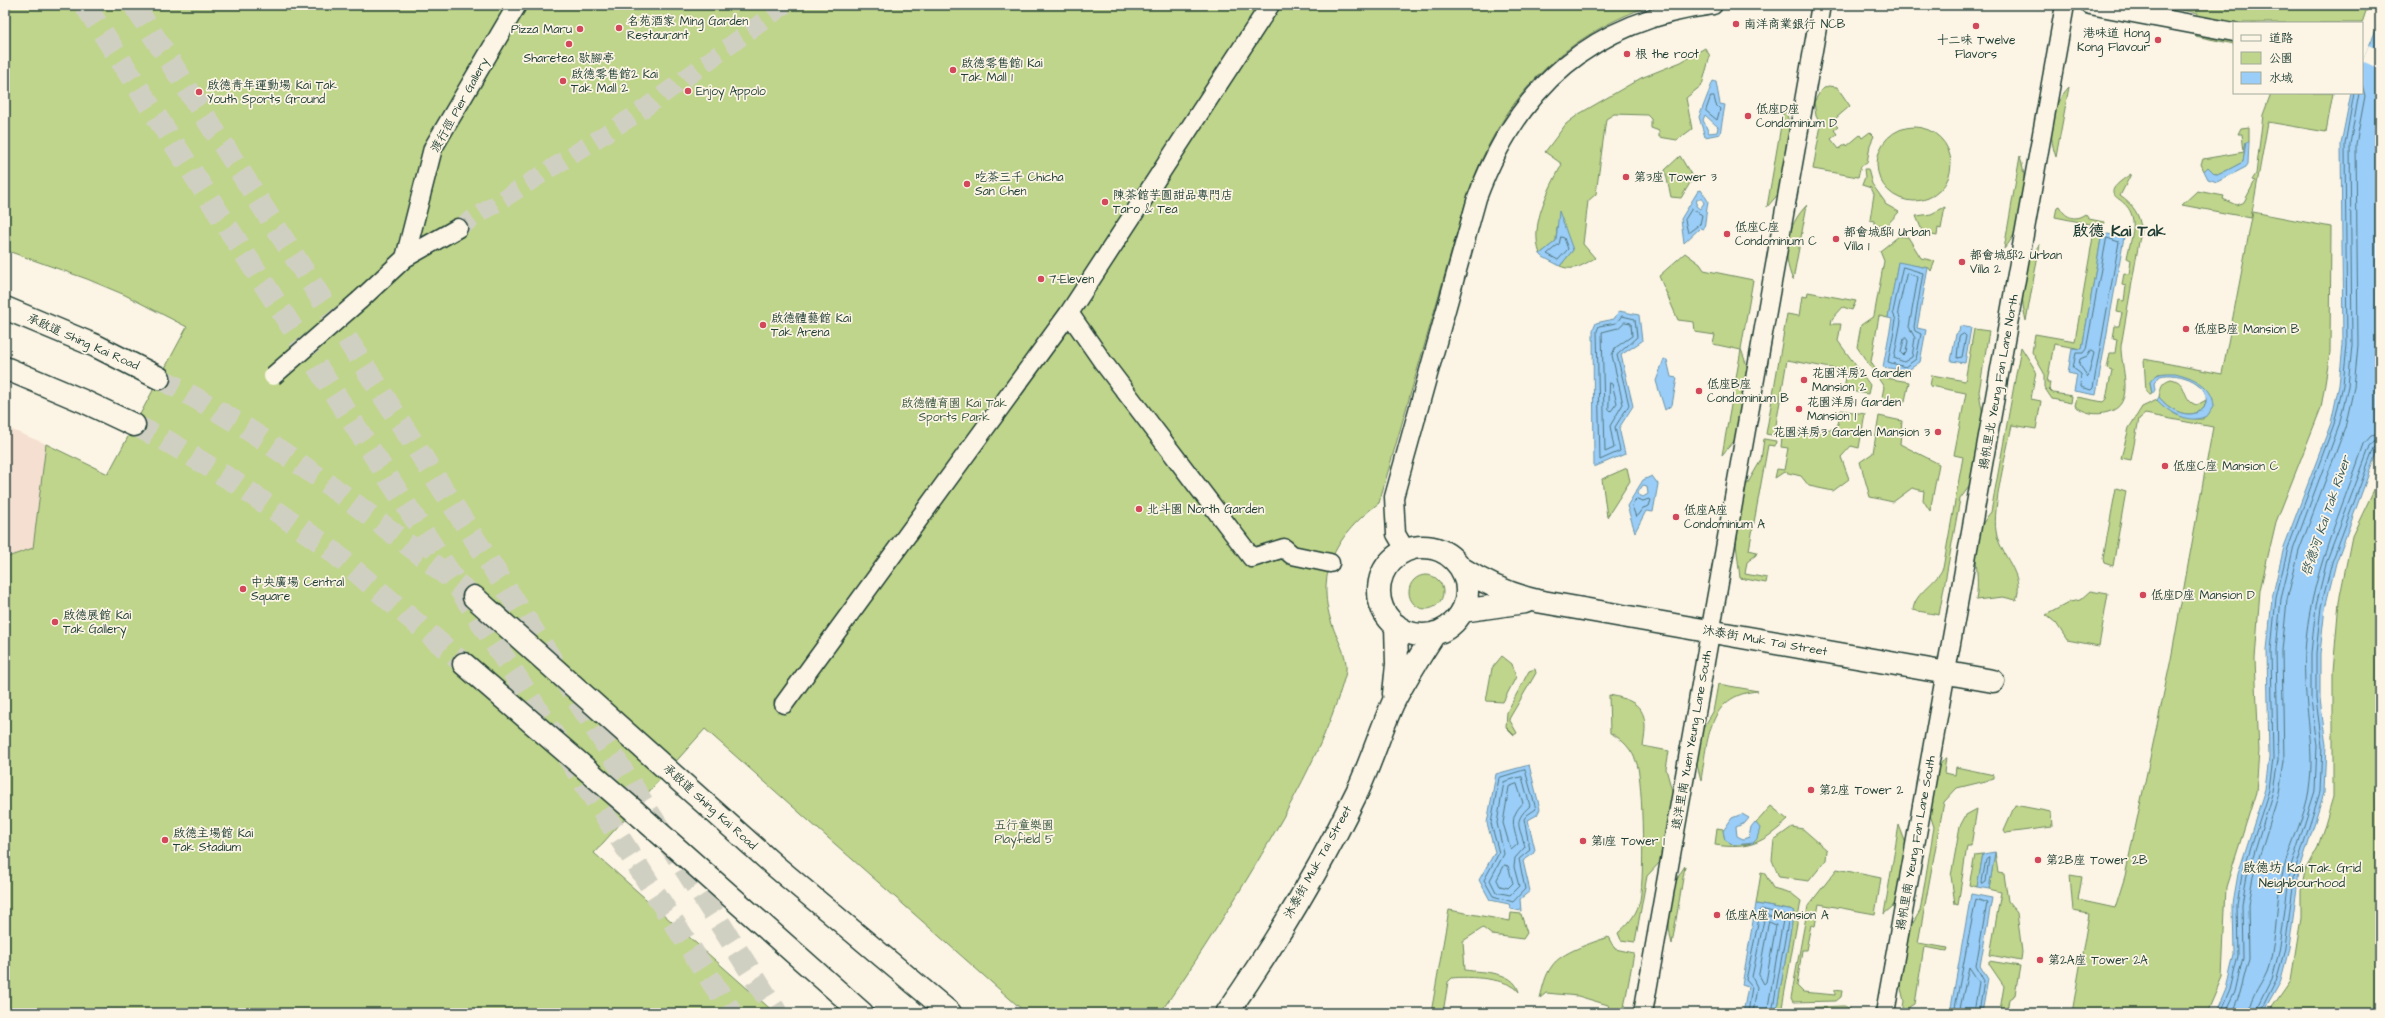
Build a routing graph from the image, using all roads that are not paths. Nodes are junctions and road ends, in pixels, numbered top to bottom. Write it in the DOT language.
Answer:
graph roads {
  1 [pos="517,5"];
  2 [pos="1270,5"];
  3 [pos="1713,5"];
  4 [pos="1821,5"];
  5 [pos="2090,5"];
  6 [pos="2064,12"];
  7 [pos="2233,32"];
  8 [pos="458,228"];
  9 [pos="406,258"];
  10 [pos="5,308"];
  11 [pos="1069,313"];
  12 [pos="5,368"];
  13 [pos="273,376"];
  14 [pos="160,378"];
  15 [pos="134,425"];
  16 [pos="1406,551"];
  17 [pos="1330,563"];
  18 [pos="1461,568"];
  19 [pos="474,597"];
  20 [pos="1537,602"];
  21 [pos="1462,611"];
  22 [pos="1396,625"];
  23 [pos="1711,632"];
  24 [pos="1435,633"];
  25 [pos="464,664"];
  26 [pos="1947,673"];
  27 [pos="1993,681"];
  28 [pos="784,704"];
  29 [pos="1393,704"];
  30 [pos="862,1013"];
  31 [pos="950,1013"];
  32 [pos="1227,1013"];
  33 [pos="1643,1013"];
  34 [pos="1886,1013"];
  1 -- 9 [label="street, 渡行徑 Pier Gallery"];
  2 -- 11 [label="street"];
  3 -- 16 [label="street"];
  4 -- 23 [label="street, 遠洋里南 Yuen Yeung Lane South"];
  5 -- 7 [label="street"];
  6 -- 26 [label="street, 揚帆里北 Yeung Fan Lane North"];
  8 -- 9 [label="street"];
  9 -- 13 [label="street, bridge"];
  10 -- 14 [label="main road, 承啟道 Shing Kai Road"];
  11 -- 17 [label="street"];
  11 -- 28 [label="street"];
  12 -- 15 [label="main road"];
  16 -- 18 [label="main road, 沐泰街 Muk Tai Street"];
  16 -- 22 [label="main road, 沐泰街 Muk Tai Street"];
  18 -- 20 [label="main road, 沐泰街 Muk Tai Street"];
  18 -- 21 [label="main road, 沐泰街 Muk Tai Street"];
  19 -- 31 [label="main road, 承啟道 Shing Kai Road"];
  20 -- 21 [label="main road, 沐泰街 Muk Tai Street"];
  20 -- 23 [label="main road, 沐泰街 Muk Tai Street"];
  21 -- 24 [label="main road, 沐泰街 Muk Tai Street"];
  22 -- 24 [label="main road, 沐泰街 Muk Tai Street"];
  22 -- 29 [label="main road, 沐泰街 Muk Tai Street"];
  23 -- 26 [label="main road, 沐泰街 Muk Tai Street"];
  23 -- 33 [label="street, 遠洋里南 Yuen Yeung Lane South"];
  24 -- 29 [label="main road, 沐泰街 Muk Tai Street"];
  25 -- 30 [label="main road"];
  26 -- 27 [label="main road, 沐泰街 Muk Tai Street"];
  26 -- 34 [label="street, 揚帆里南 Yeung Fan Lane South"];
  29 -- 32 [label="main road, 沐泰街 Muk Tai Street"];
}
